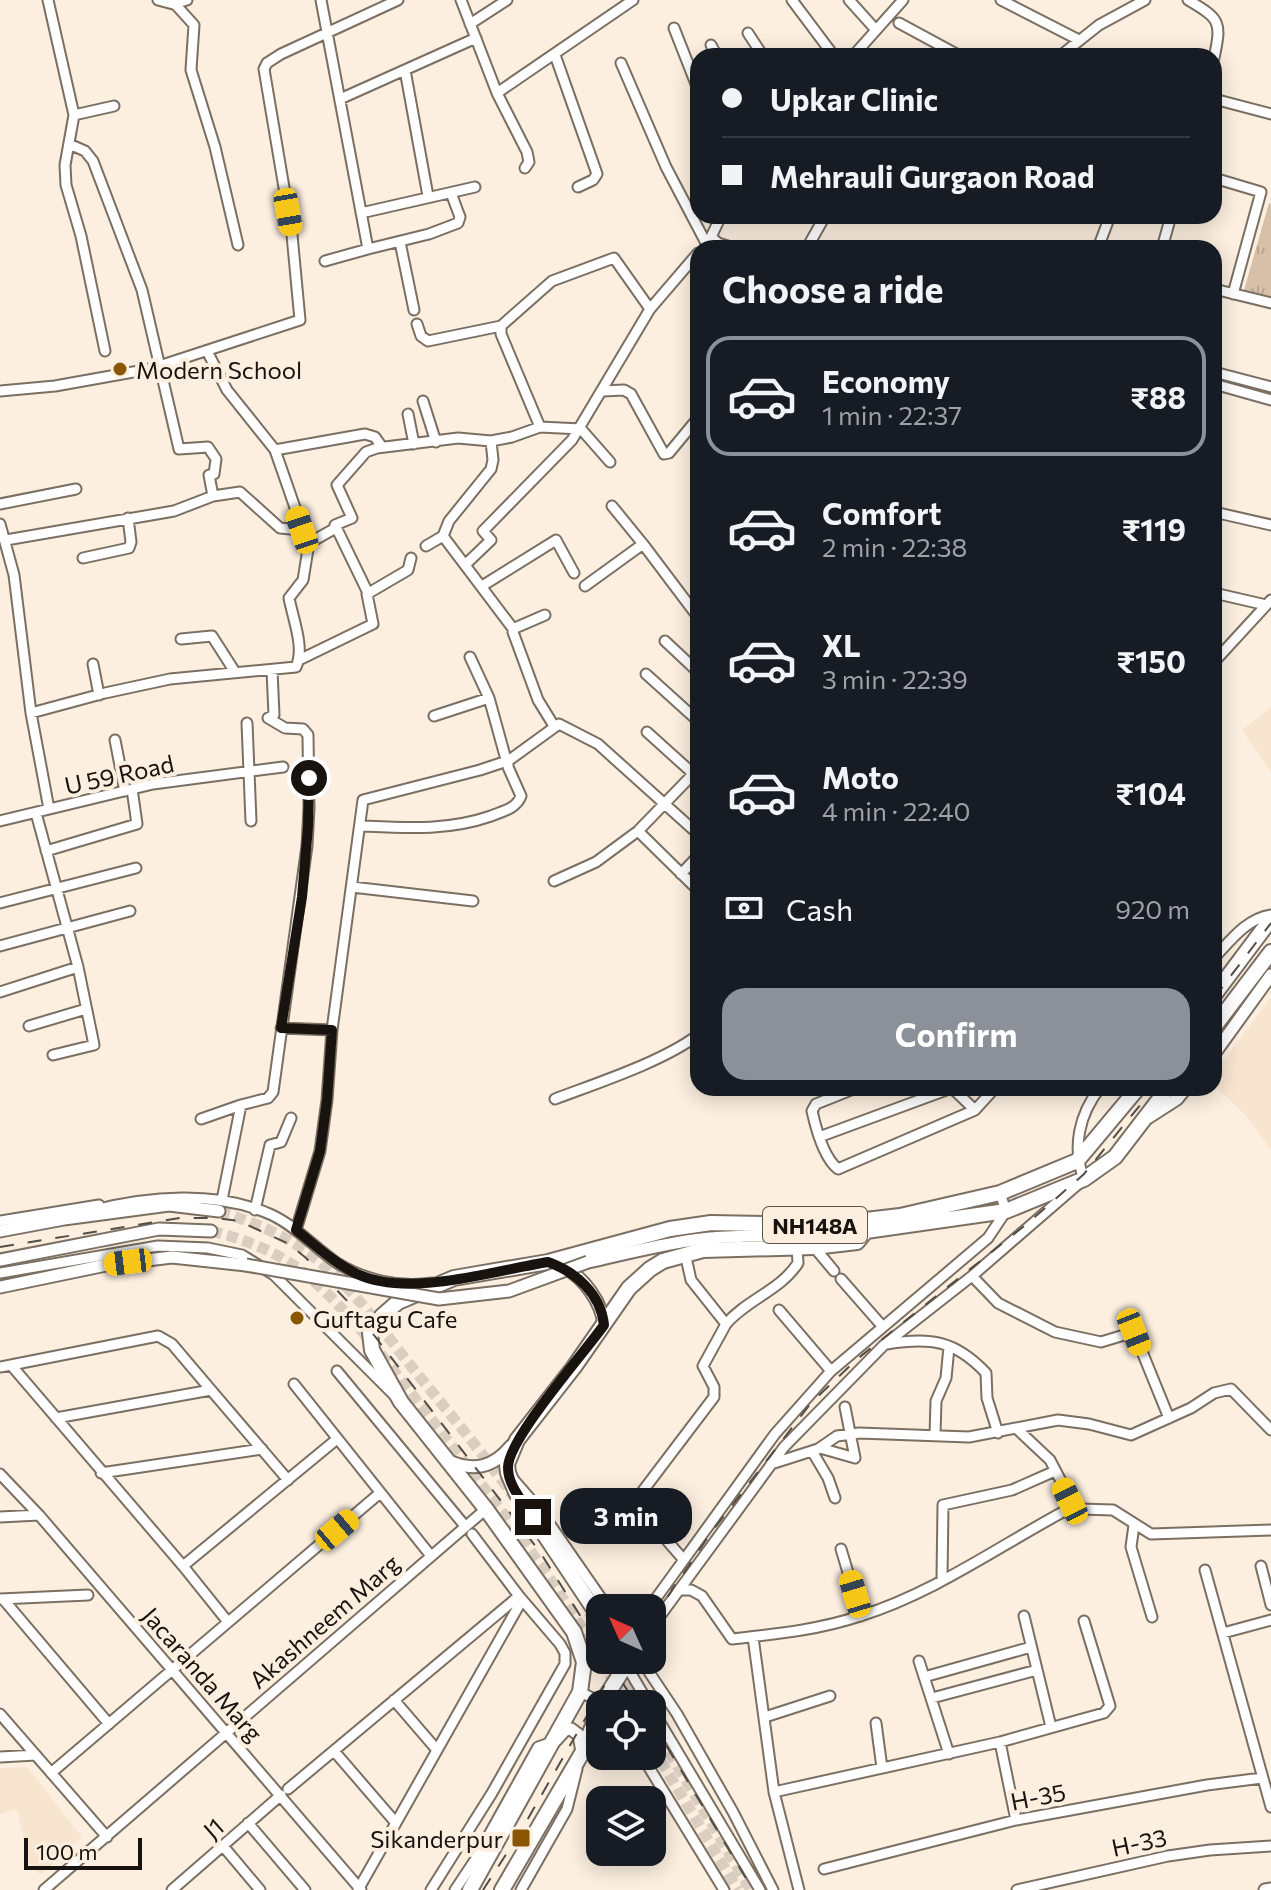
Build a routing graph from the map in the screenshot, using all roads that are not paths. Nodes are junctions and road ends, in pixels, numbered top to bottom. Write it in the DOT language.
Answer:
graph roads {
  1 [pos="48,0"];
  2 [pos="158,0"];
  3 [pos="187,0"];
  4 [pos="321,0"];
  5 [pos="398,0"];
  6 [pos="461,0"];
  7 [pos="507,0"];
  8 [pos="792,0"];
  9 [pos="849,0"];
  10 [pos="903,0"];
  11 [pos="1001,0"];
  12 [pos="1145,0"];
  13 [pos="1188,0"];
  14 [pos="629,1"];
  15 [pos="175,4"];
  16 [pos="899,23"];
  17 [pos="470,24"];
  18 [pos="674,28"];
  19 [pos="876,30"];
  20 [pos="327,33"];
  21 [pos="748,33"];
  22 [pos="476,38"];
  23 [pos="1079,40"];
  24 [pos="711,45"];
  25 [pos="713,48"];
  26 [pos="758,48"];
  27 [pos="828,48"];
  28 [pos="860,48"];
  29 [pos="945,48"];
  30 [pos="1070,48"];
  31 [pos="1216,48"];
  32 [pos="555,55"];
  33 [pos="621,63"];
  34 [pos="690,69"];
  35 [pos="405,70"];
  36 [pos="497,93"];
  37 [pos="340,99"];
  38 [pos="1222,101"];
  39 [pos="114,106"];
  40 [pos="1271,114"];
  41 [pos="74,115"];
  42 [pos="69,144"];
  43 [pos="525,168"];
  44 [pos="1222,180"];
  45 [pos="475,187"];
  46 [pos="578,187"];
  47 [pos="451,193"];
  48 [pos="1266,193"];
  49 [pos="428,196"];
  50 [pos="690,209"];
  51 [pos="361,213"];
  52 [pos="400,242"];
  53 [pos="238,245"];
  54 [pos="368,249"];
  55 [pos="325,261"];
  56 [pos="690,266"];
  57 [pos="1222,291"];
  58 [pos="1233,294"];
  59 [pos="1271,303"];
  60 [pos="650,309"];
  61 [pos="414,310"];
  62 [pos="417,324"];
  63 [pos="501,326"];
  64 [pos="105,351"];
  65 [pos="207,351"];
  66 [pos="159,366"];
  67 [pos="1222,374"];
  68 [pos="1246,380"];
  69 [pos="1222,386"];
  70 [pos="1271,387"];
  71 [pos="0,391"];
  72 [pos="603,391"];
  73 [pos="1243,392"];
  74 [pos="1271,400"];
  75 [pos="423,401"];
  76 [pos="408,414"];
  77 [pos="540,427"];
  78 [pos="690,427"];
  79 [pos="581,429"];
  80 [pos="491,441"];
  81 [pos="436,442"];
  82 [pos="414,444"];
  83 [pos="382,447"];
  84 [pos="275,450"];
  85 [pos="610,462"];
  86 [pos="76,489"];
  87 [pos="213,496"];
  88 [pos="0,504"];
  89 [pos="612,506"];
  90 [pos="1222,514"];
  91 [pos="128,518"];
  92 [pos="0,525"];
  93 [pos="335,525"];
  94 [pos="1271,525"];
  95 [pos="302,530"];
  96 [pos="443,536"];
  97 [pos="6,540"];
  98 [pos="643,544"];
  99 [pos="308,545"];
  100 [pos="426,546"];
  101 [pos="83,558"];
  102 [pos="411,558"];
  103 [pos="466,564"];
  104 [pos="574,573"];
  105 [pos="482,586"];
  106 [pos="585,586"];
  107 [pos="368,593"];
  108 [pos="1222,594"];
  109 [pos="1268,602"];
  110 [pos="690,606"];
  111 [pos="545,615"];
  112 [pos="514,630"];
  113 [pos="181,639"];
  114 [pos="665,641"];
  115 [pos="1222,653"];
  116 [pos="470,657"];
  117 [pos="299,660"];
  118 [pos="93,664"];
  119 [pos="690,664"];
  120 [pos="272,670"];
  121 [pos="235,672"];
  122 [pos="646,674"];
  123 [pos="99,695"];
  124 [pos="489,698"];
  125 [pos="31,713"];
  126 [pos="690,714"];
  127 [pos="434,716"];
  128 [pos="247,723"];
  129 [pos="554,726"];
  130 [pos="647,732"];
  131 [pos="115,740"];
  132 [pos="507,762"];
  133 [pos="283,767"];
  134 [pos="690,768"];
  135 [pos="247,772"];
  136 [pos="690,779"];
  137 [pos="129,790"];
  138 [pos="665,804"];
  139 [pos="49,809"];
  140 [pos="36,813"];
  141 [pos="0,821"];
  142 [pos="251,821"];
  143 [pos="361,826"];
  144 [pos="690,827"];
  145 [pos="638,831"];
  146 [pos="46,851"];
  147 [pos="690,864"];
  148 [pos="136,868"];
  149 [pos="681,874"];
  150 [pos="554,881"];
  151 [pos="690,882"];
  152 [pos="56,887"];
  153 [pos="352,887"];
  154 [pos="473,901"];
  155 [pos="0,903"];
  156 [pos="130,911"];
  157 [pos="1271,917"];
  158 [pos="68,928"];
  159 [pos="0,946"];
  160 [pos="1222,950"];
  161 [pos="1271,952"];
  162 [pos="78,967"];
  163 [pos="1271,975"];
  164 [pos="1222,984"];
  165 [pos="0,992"];
  166 [pos="86,1009"];
  167 [pos="1222,1016"];
  168 [pos="29,1026"];
  169 [pos="281,1028"];
  170 [pos="332,1030"];
  171 [pos="690,1040"];
  172 [pos="1222,1043"];
  173 [pos="53,1055"];
  174 [pos="838,1096"];
  175 [pos="930,1096"];
  176 [pos="960,1096"];
  177 [pos="988,1096"];
  178 [pos="1095,1096"];
  179 [pos="1131,1096"];
  180 [pos="1162,1096"];
  181 [pos="1179,1096"];
  182 [pos="555,1099"];
  183 [pos="241,1105"];
  184 [pos="975,1110"];
  185 [pos="291,1118"];
  186 [pos="201,1119"];
  187 [pos="1144,1120"];
  188 [pos="819,1137"];
  189 [pos="1077,1161"];
  190 [pos="1084,1179"];
  191 [pos="1000,1193"];
  192 [pos="115,1204"];
  193 [pos="220,1206"];
  194 [pos="255,1210"];
  195 [pos="1006,1211"];
  196 [pos="64,1219"];
  197 [pos="0,1221"];
  198 [pos="998,1226"];
  199 [pos="296,1230"];
  200 [pos="0,1231"];
  201 [pos="211,1231"];
  202 [pos="866,1231"];
  203 [pos="1017,1237"];
  204 [pos="797,1247"];
  205 [pos="814,1247"];
  206 [pos="685,1253"];
  207 [pos="0,1260"];
  208 [pos="548,1262"];
  209 [pos="0,1273"];
  210 [pos="972,1276"];
  211 [pos="454,1278"];
  212 [pos="0,1287"];
  213 [pos="779,1310"];
  214 [pos="726,1324"];
  215 [pos="604,1325"];
  216 [pos="883,1327"];
  217 [pos="871,1338"];
  218 [pos="882,1346"];
  219 [pos="949,1347"];
  220 [pos="5,1366"];
  221 [pos="337,1371"];
  222 [pos="831,1371"];
  223 [pos="294,1384"];
  224 [pos="211,1390"];
  225 [pos="401,1402"];
  226 [pos="845,1407"];
  227 [pos="56,1418"];
  228 [pos="1169,1418"];
  229 [pos="1016,1428"];
  230 [pos="1271,1430"];
  231 [pos="998,1433"];
  232 [pos="849,1434"];
  233 [pos="935,1435"];
  234 [pos="337,1439"];
  235 [pos="517,1440"];
  236 [pos="262,1449"];
  237 [pos="816,1449"];
  238 [pos="449,1461"];
  239 [pos="771,1464"];
  240 [pos="1055,1471"];
  241 [pos="101,1473"];
  242 [pos="508,1473"];
  243 [pos="0,1474"];
  244 [pos="288,1480"];
  245 [pos="380,1493"];
  246 [pos="835,1498"];
  247 [pos="1074,1506"];
  248 [pos="486,1509"];
  249 [pos="39,1515"];
  250 [pos="0,1517"];
  251 [pos="1134,1525"];
  252 [pos="468,1530"];
  253 [pos="1271,1530"];
  254 [pos="841,1549"];
  255 [pos="431,1556"];
  256 [pos="683,1559"];
  257 [pos="183,1566"];
  258 [pos="1261,1566"];
  259 [pos="1205,1570"];
  260 [pos="942,1579"];
  261 [pos="665,1584"];
  262 [pos="677,1590"];
  263 [pos="598,1594"];
  264 [pos="658,1594"];
  265 [pos="88,1595"];
  266 [pos="519,1596"];
  267 [pos="586,1597"];
  268 [pos="1,1599"];
  269 [pos="1271,1605"];
  270 [pos="666,1606"];
  271 [pos="861,1616"];
  272 [pos="1024,1616"];
  273 [pos="1152,1617"];
  274 [pos="1271,1620"];
  275 [pos="1084,1621"];
  276 [pos="228,1622"];
  277 [pos="1223,1633"];
  278 [pos="753,1637"];
  279 [pos="1031,1647"];
  280 [pos="919,1661"];
  281 [pos="173,1670"];
  282 [pos="1037,1670"];
  283 [pos="650,1674"];
  284 [pos="924,1677"];
  285 [pos="580,1692"];
  286 [pos="586,1696"];
  287 [pos="830,1696"];
  288 [pos="932,1698"];
  289 [pos="394,1700"];
  290 [pos="0,1714"];
  291 [pos="765,1717"];
  292 [pos="876,1723"];
  293 [pos="109,1724"];
  294 [pos="1051,1727"];
  295 [pos="227,1731"];
  296 [pos="666,1731"];
  297 [pos="555,1740"];
  298 [pos="1000,1742"];
  299 [pos="586,1743"];
  300 [pos="437,1750"];
  301 [pos="334,1751"];
  302 [pos="949,1754"];
  303 [pos="36,1755"];
  304 [pos="581,1755"];
  305 [pos="0,1757"];
  306 [pos="882,1768"];
  307 [pos="651,1770"];
  308 [pos="51,1773"];
  309 [pos="1262,1778"];
  310 [pos="284,1792"];
  311 [pos="774,1792"];
  312 [pos="1271,1807"];
  313 [pos="1016,1820"];
  314 [pos="248,1823"];
  315 [pos="396,1823"];
  316 [pos="107,1837"];
  317 [pos="223,1846"];
  318 [pos="1271,1846"];
  319 [pos="824,1869"];
  320 [pos="359,1889"];
  321 [pos="1271,1889"];
  322 [pos="44,1890"];
  323 [pos="172,1890"];
  324 [pos="260,1890"];
  325 [pos="305,1890"];
  326 [pos="431,1890"];
  327 [pos="455,1890"];
  328 [pos="470,1890"];
  329 [pos="502,1890"];
  330 [pos="521,1890"];
  331 [pos="724,1890"];
  332 [pos="760,1890"];
  333 [pos="773,1890"];
  334 [pos="799,1890"];
  335 [pos="1017,1890"];
  336 [pos="1265,1890"];
  1 -- 41 [label="street"];
  2 -- 15 [label="street"];
  3 -- 15 [label="street"];
  4 -- 20 [label="street"];
  5 -- 20 [label="street"];
  6 -- 17 [label="street"];
  7 -- 17 [label="street"];
  8 -- 27 [label="street"];
  9 -- 19 [label="street"];
  10 -- 19 [label="street"];
  11 -- 23 [label="street"];
  12 -- 23 [label="street"];
  13 -- 31 [label="street"];
  14 -- 32 [label="street"];
  15 -- 53 [label="street"];
  16 -- 29 [label="street"];
  17 -- 22 [label="street"];
  18 -- 34 [label="street"];
  19 -- 28 [label="street"];
  20 -- 37 [label="street"];
  20 -- 65 [label="street"];
  21 -- 26 [label="street"];
  22 -- 35 [label="street"];
  22 -- 36 [label="street"];
  23 -- 30 [label="street"];
  24 -- 25 [label="street"];
  32 -- 36 [label="street"];
  32 -- 46 [label="street"];
  33 -- 50 [label="street"];
  35 -- 37 [label="street"];
  35 -- 49 [label="street"];
  36 -- 43 [label="street"];
  37 -- 51 [label="street"];
  38 -- 40 [label="street"];
  39 -- 41 [label="street"];
  41 -- 42 [label="street"];
  42 -- 64 [label="street"];
  42 -- 66 [label="street"];
  44 -- 48 [label="street"];
  45 -- 47 [label="street"];
  47 -- 49 [label="street"];
  47 -- 52 [label="street"];
  48 -- 58 [label="street"];
  49 -- 51 [label="street"];
  51 -- 54 [label="street"];
  52 -- 54 [label="street"];
  52 -- 61 [label="street"];
  54 -- 55 [label="street"];
  56 -- 60 [label="street"];
  57 -- 58 [label="street"];
  58 -- 59 [label="street"];
  60 -- 63 [label="street"];
  60 -- 72 [label="street"];
  62 -- 63 [label="street"];
  63 -- 77 [label="street"];
  65 -- 66 [label="street"];
  65 -- 84 [label="street"];
  66 -- 71 [label="street"];
  66 -- 87 [label="street"];
  67 -- 68 [label="street"];
  68 -- 70 [label="street"];
  68 -- 73 [label="street"];
  69 -- 73 [label="street"];
  72 -- 78 [label="street"];
  72 -- 79 [label="street"];
  73 -- 74 [label="street"];
  75 -- 81 [label="street"];
  76 -- 82 [label="street"];
  77 -- 79 [label="street"];
  77 -- 80 [label="street"];
  79 -- 85 [label="street"];
  79 -- 103 [label="street"];
  80 -- 81 [label="street"];
  80 -- 96 [label="street"];
  81 -- 82 [label="street"];
  82 -- 83 [label="street"];
  83 -- 84 [label="street"];
  83 -- 93 [label="street"];
  84 -- 95 [label="street"];
  86 -- 88 [label="street"];
  87 -- 91 [label="street"];
  87 -- 95 [label="street"];
  89 -- 98 [label="street"];
  90 -- 94 [label="street"];
  91 -- 97 [label="street"];
  91 -- 101 [label="street"];
  92 -- 97 [label="street"];
  93 -- 99 [label="street"];
  93 -- 107 [label="street"];
  95 -- 99 [label="street"];
  96 -- 100 [label="street"];
  96 -- 103 [label="street"];
  97 -- 125 [label="street"];
  98 -- 106 [label="street"];
  98 -- 110 [label="street"];
  99 -- 117 [label="street"];
  102 -- 107 [label="street"];
  103 -- 105 [label="street"];
  104 -- 105 [label="street"];
  105 -- 112 [label="street"];
  107 -- 117 [label="street"];
  108 -- 109 [label="street"];
  109 -- 115 [label="street"];
  111 -- 112 [label="street"];
  112 -- 129 [label="street"];
  113 -- 121 [label="street"];
  114 -- 119 [label="street"];
  116 -- 124 [label="street"];
  117 -- 120 [label="street"];
  118 -- 123 [label="street"];
  120 -- 121 [label="street"];
  120 -- 169 [label="street"];
  121 -- 123 [label="street"];
  122 -- 126 [label="street"];
  123 -- 125 [label="street"];
  124 -- 127 [label="street"];
  124 -- 132 [label="street"];
  125 -- 139 [label="street"];
  128 -- 135 [label="street"];
  129 -- 132 [label="street"];
  129 -- 138 [label="street"];
  130 -- 134 [label="street"];
  131 -- 137 [label="street"];
  132 -- 143 [label="street"];
  132 -- 143 [label="street"];
  133 -- 135 [label="street, U 59 Road"];
  135 -- 137 [label="street, U 59 Road"];
  135 -- 142 [label="street"];
  136 -- 138 [label="street"];
  137 -- 139 [label="street, U 59 Road"];
  137 -- 146 [label="street"];
  138 -- 144 [label="street"];
  138 -- 145 [label="street"];
  139 -- 140 [label="street, U 59 Road"];
  140 -- 141 [label="street, U 59 Road"];
  140 -- 146 [label="street"];
  143 -- 153 [label="street"];
  145 -- 149 [label="street"];
  145 -- 150 [label="street"];
  146 -- 152 [label="street"];
  147 -- 149 [label="street"];
  148 -- 152 [label="street"];
  149 -- 151 [label="street"];
  152 -- 155 [label="street"];
  152 -- 158 [label="street"];
  153 -- 154 [label="street"];
  153 -- 170 [label="street"];
  156 -- 158 [label="street"];
  157 -- 160 [label="street"];
  157 -- 164 [label="highway"];
  158 -- 159 [label="street"];
  158 -- 162 [label="street"];
  161 -- 167 [label="highway"];
  162 -- 165 [label="street"];
  162 -- 166 [label="street"];
  163 -- 172 [label="main road"];
  166 -- 168 [label="street"];
  166 -- 173 [label="street"];
  169 -- 170 [label="street"];
  169 -- 183 [label="street"];
  170 -- 199 [label="street"];
  171 -- 182 [label="street"];
  174 -- 188 [label="street"];
  175 -- 188 [label="street"];
  176 -- 184 [label="street"];
  177 -- 184 [label="street"];
  178 -- 189 [label="street"];
  179 -- 189 [label="highway, NH148A"];
  180 -- 187 [label="highway, NH148A"];
  181 -- 187 [label="main road"];
  183 -- 186 [label="street"];
  183 -- 193 [label="street"];
  184 -- 188 [label="street"];
  185 -- 194 [label="street"];
  187 -- 190 [label="highway, NH148A"];
  189 -- 190 [label="street"];
  189 -- 191 [label="highway, NH148A"];
  190 -- 195 [label="highway, NH148A"];
  190 -- 203 [label="street"];
  191 -- 195 [label="street"];
  191 -- 208 [label="highway, NH148A"];
  192 -- 193 [label="street"];
  192 -- 196 [label="street"];
  192 -- 197 [label="street"];
  193 -- 194 [label="street"];
  193 -- 196 [label="main road"];
  194 -- 199 [label="street"];
  195 -- 198 [label="street"];
  195 -- 202 [label="highway, NH148A"];
  196 -- 200 [label="main road"];
  198 -- 203 [label="street"];
  198 -- 216 [label="street"];
  199 -- 211 [label="street"];
  201 -- 207 [label="main road"];
  202 -- 205 [label="highway, NH148A"];
  202 -- 212 [label="main road, bridge"];
  203 -- 210 [label="street"];
  204 -- 205 [label="highway, NH148A"];
  204 -- 206 [label="highway, NH148A"];
  204 -- 214 [label="street"];
  205 -- 216 [label="street"];
  206 -- 214 [label="street"];
  206 -- 215 [label="highway, NH148A"];
  208 -- 211 [label="highway, NH148A"];
  208 -- 215 [label="main road"];
  209 -- 225 [label="street"];
  210 -- 218 [label="street"];
  210 -- 228 [label="street"];
  211 -- 225 [label="highway, NH148A"];
  213 -- 222 [label="street"];
  214 -- 256 [label="street"];
  215 -- 235 [label="highway, NH148A"];
  216 -- 217 [label="street"];
  217 -- 218 [label="street"];
  217 -- 222 [label="street"];
  218 -- 219 [label="street"];
  218 -- 239 [label="street"];
  219 -- 231 [label="street"];
  219 -- 233 [label="street"];
  220 -- 224 [label="street"];
  220 -- 227 [label="street"];
  221 -- 252 [label="street"];
  222 -- 256 [label="street"];
  223 -- 234 [label="street"];
  224 -- 227 [label="street"];
  224 -- 236 [label="street"];
  225 -- 238 [label="highway, NH148A"];
  226 -- 232 [label="street"];
  227 -- 241 [label="street"];
  228 -- 229 [label="street"];
  228 -- 230 [label="street"];
  229 -- 231 [label="street"];
  229 -- 240 [label="street"];
  231 -- 233 [label="street"];
  232 -- 233 [label="street"];
  232 -- 237 [label="street"];
  232 -- 237 [label="street"];
  234 -- 244 [label="street"];
  234 -- 245 [label="street"];
  235 -- 238 [label="main road"];
  235 -- 242 [label="highway, NH148A"];
  236 -- 241 [label="street"];
  236 -- 244 [label="street"];
  237 -- 239 [label="street"];
  237 -- 246 [label="street"];
  238 -- 248 [label="highway, NH148A"];
  239 -- 262 [label="street"];
  240 -- 247 [label="street"];
  240 -- 260 [label="street"];
  241 -- 257 [label="street"];
  242 -- 263 [label="street"];
  242 -- 267 [label="highway"];
  243 -- 249 [label="street, Jacaranda Marg"];
  244 -- 257 [label="street"];
  245 -- 255 [label="street"];
  245 -- 276 [label="street"];
  247 -- 251 [label="street"];
  247 -- 260 [label="street"];
  248 -- 252 [label="street, Akashneem Marg"];
  248 -- 285 [label="highway, NH148A"];
  249 -- 250 [label="street"];
  249 -- 281 [label="street, Jacaranda Marg"];
  251 -- 253 [label="street"];
  251 -- 273 [label="street"];
  252 -- 255 [label="street, Akashneem Marg"];
  252 -- 266 [label="street"];
  254 -- 271 [label="street"];
  255 -- 295 [label="street, Akashneem Marg"];
  256 -- 261 [label="street"];
  257 -- 276 [label="street"];
  258 -- 269 [label="street"];
  259 -- 277 [label="street"];
  260 -- 271 [label="street"];
  261 -- 262 [label="street"];
  261 -- 264 [label="street"];
  262 -- 270 [label="street"];
  262 -- 278 [label="street"];
  265 -- 268 [label="street"];
  266 -- 289 [label="street, J1"];
  266 -- 300 [label="street"];
  266 -- 326 [label="street"];
  268 -- 293 [label="street"];
  271 -- 278 [label="street"];
  272 -- 279 [label="street"];
  274 -- 277 [label="street"];
  275 -- 294 [label="street"];
  276 -- 281 [label="street"];
  277 -- 309 [label="street"];
  278 -- 291 [label="street"];
  279 -- 282 [label="street"];
  279 -- 284 [label="street"];
  280 -- 284 [label="street"];
  281 -- 293 [label="street"];
  281 -- 295 [label="street, Jacaranda Marg"];
  282 -- 288 [label="street"];
  282 -- 294 [label="street"];
  283 -- 333 [label="street"];
  284 -- 288 [label="street"];
  285 -- 286 [label="street"];
  285 -- 297 [label="highway, NH148A"];
  287 -- 291 [label="street"];
  288 -- 302 [label="street"];
  289 -- 300 [label="street"];
  289 -- 301 [label="street, J1"];
  290 -- 303 [label="street"];
  291 -- 311 [label="street"];
  292 -- 306 [label="street"];
  293 -- 308 [label="street"];
  294 -- 298 [label="street"];
  295 -- 310 [label="street, Jacaranda Marg"];
  295 -- 316 [label="street, Akashneem Marg"];
  296 -- 332 [label="street"];
  297 -- 304 [label="main road"];
  297 -- 327 [label="street"];
  297 -- 328 [label="highway, NH148A"];
  298 -- 302 [label="street"];
  298 -- 313 [label="street"];
  299 -- 304 [label="highway"];
  300 -- 315 [label="street"];
  301 -- 310 [label="street, J1"];
  301 -- 315 [label="street"];
  302 -- 306 [label="street"];
  303 -- 305 [label="street"];
  303 -- 308 [label="street"];
  304 -- 329 [label="highway"];
  304 -- 330 [label="street"];
  306 -- 311 [label="street"];
  307 -- 331 [label="street"];
  308 -- 316 [label="street"];
  309 -- 312 [label="street"];
  309 -- 313 [label="street, H-35"];
  310 -- 314 [label="street, J1"];
  310 -- 320 [label="street, Jacaranda Marg"];
  311 -- 334 [label="street"];
  313 -- 319 [label="street, H-35"];
  314 -- 317 [label="street, J1"];
  314 -- 325 [label="street"];
  315 -- 320 [label="street"];
  316 -- 322 [label="street, Akashneem Marg"];
  317 -- 323 [label="street, J1"];
  317 -- 324 [label="street"];
  318 -- 335 [label="street, H-33"];
  321 -- 336 [label="main road"];
}
